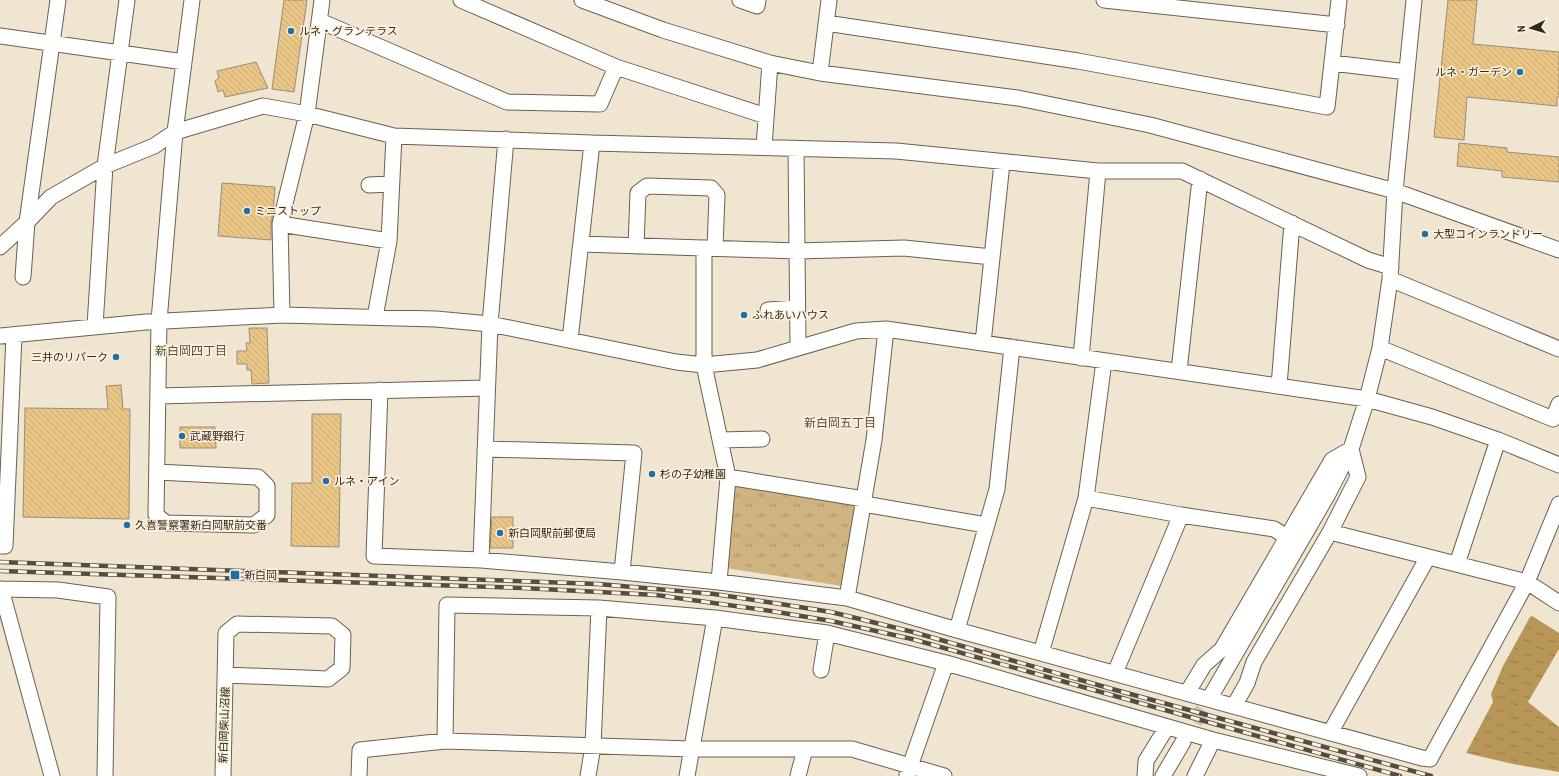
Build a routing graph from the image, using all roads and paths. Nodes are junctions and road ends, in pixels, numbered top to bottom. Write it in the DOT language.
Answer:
graph roads {
  1 [pos="58,0"];
  2 [pos="127,0"];
  3 [pos="192,0"];
  4 [pos="322,0"];
  5 [pos="462,0"];
  6 [pos="582,0"];
  7 [pos="740,0"];
  8 [pos="758,0"];
  9 [pos="829,0"];
  10 [pos="1104,0"];
  11 [pos="1339,0"];
  12 [pos="1414,0"];
  13 [pos="320,21"];
  14 [pos="826,23"];
  15 [pos="1337,25"];
  16 [pos="0,36"];
  17 [pos="53,44"];
  18 [pos="120,54"];
  19 [pos="184,62"];
  20 [pos="770,63"];
  21 [pos="1332,63"];
  22 [pos="616,67"];
  23 [pos="1407,72"];
  24 [pos="820,74"];
  25 [pos="307,114"];
  26 [pos="766,116"];
  27 [pos="175,132"];
  28 [pos="394,136"];
  29 [pos="506,140"];
  30 [pos="592,143"];
  31 [pos="764,147"];
  32 [pos="796,149"];
  33 [pos="1002,163"];
  34 [pos="105,166"];
  35 [pos="1098,171"];
  36 [pos="1200,178"];
  37 [pos="391,184"];
  38 [pos="369,185"];
  39 [pos="1395,191"];
  40 [pos="28,222"];
  41 [pos="280,224"];
  42 [pos="1292,224"];
  43 [pos="388,240"];
  44 [pos="581,244"];
  45 [pos="0,246"];
  46 [pos="636,246"];
  47 [pos="710,248"];
  48 [pos="1559,250"];
  49 [pos="797,251"];
  50 [pos="992,257"];
  51 [pos="1391,273"];
  52 [pos="23,277"];
  53 [pos="797,308"];
  54 [pos="768,310"];
  55 [pos="282,315"];
  56 [pos="375,317"];
  57 [pos="159,321"];
  58 [pos="490,324"];
  59 [pos="95,326"];
  60 [pos="886,329"];
  61 [pos="7,336"];
  62 [pos="570,340"];
  63 [pos="983,343"];
  64 [pos="798,347"];
  65 [pos="1012,347"];
  66 [pos="1380,348"];
  67 [pos="1559,349"];
  68 [pos="1081,358"];
  69 [pos="1104,361"];
  70 [pos="704,365"];
  71 [pos="1179,371"];
  72 [pos="1279,386"];
  73 [pos="488,388"];
  74 [pos="380,390"];
  75 [pos="158,396"];
  76 [pos="1367,399"];
  77 [pos="1559,404"];
  78 [pos="762,439"];
  79 [pos="720,440"];
  80 [pos="1498,440"];
  81 [pos="485,449"];
  82 [pos="1351,449"];
  83 [pos="4,454"];
  84 [pos="1559,465"];
  85 [pos="157,472"];
  86 [pos="728,477"];
  87 [pos="1086,498"];
  88 [pos="864,501"];
  89 [pos="1559,504"];
  90 [pos="1181,515"];
  91 [pos="986,525"];
  92 [pos="1330,532"];
  93 [pos="1288,538"];
  94 [pos="0,546"];
  95 [pos="1428,557"];
  96 [pos="481,560"];
  97 [pos="1457,564"];
  98 [pos="622,572"];
  99 [pos="719,582"];
  100 [pos="1527,582"];
  101 [pos="0,589"];
  102 [pos="847,598"];
  103 [pos="1559,603"];
  104 [pos="599,608"];
  105 [pos="715,618"];
  106 [pos="957,630"];
  107 [pos="827,633"];
  108 [pos="1041,653"];
  109 [pos="946,663"];
  110 [pos="821,670"];
  111 [pos="1115,673"];
  112 [pos="226,675"];
  113 [pos="1187,693"];
  114 [pos="1212,694"];
  115 [pos="1234,706"];
  116 [pos="1167,727"];
  117 [pos="1330,733"];
  118 [pos="1213,740"];
  119 [pos="445,741"];
  120 [pos="1183,742"];
  121 [pos="593,746"];
  122 [pos="804,748"];
  123 [pos="691,749"];
  124 [pos="908,771"];
  125 [pos="52,776"];
  126 [pos="104,776"];
  127 [pos="223,776"];
  128 [pos="359,776"];
  129 [pos="588,776"];
  130 [pos="687,776"];
  131 [pos="798,776"];
  132 [pos="944,776"];
  133 [pos="1145,776"];
  134 [pos="1164,776"];
  135 [pos="1195,776"];
  136 [pos="1358,776"];
  1 -- 17 [label="street"];
  2 -- 18 [label="street"];
  3 -- 19 [label="street"];
  4 -- 13 [label="street"];
  5 -- 22 [label="street"];
  6 -- 20 [label="street"];
  7 -- 8 [label="street"];
  9 -- 14 [label="street"];
  10 -- 15 [label="street"];
  11 -- 15 [label="street"];
  12 -- 23 [label="street"];
  13 -- 22 [label="street"];
  13 -- 25 [label="street"];
  14 -- 21 [label="street"];
  14 -- 24 [label="street"];
  15 -- 21 [label="street"];
  16 -- 17 [label="street"];
  17 -- 18 [label="street"];
  17 -- 40 [label="street"];
  18 -- 19 [label="street"];
  18 -- 34 [label="street"];
  19 -- 27 [label="street"];
  20 -- 24 [label="street"];
  20 -- 26 [label="street"];
  21 -- 23 [label="street"];
  22 -- 26 [label="street"];
  23 -- 39 [label="street"];
  24 -- 39 [label="street"];
  25 -- 27 [label="street"];
  25 -- 28 [label="street"];
  25 -- 41 [label="street"];
  26 -- 31 [label="street"];
  27 -- 34 [label="street"];
  27 -- 57 [label="street"];
  28 -- 29 [label="street"];
  28 -- 37 [label="street"];
  29 -- 30 [label="street"];
  29 -- 58 [label="street"];
  30 -- 31 [label="street"];
  30 -- 44 [label="street"];
  31 -- 32 [label="street"];
  32 -- 33 [label="street"];
  32 -- 49 [label="street"];
  33 -- 35 [label="street"];
  33 -- 50 [label="street"];
  34 -- 40 [label="street"];
  34 -- 59 [label="street"];
  35 -- 36 [label="street"];
  35 -- 68 [label="street"];
  36 -- 42 [label="street"];
  36 -- 71 [label="street"];
  37 -- 38 [label="street"];
  37 -- 43 [label="street"];
  39 -- 48 [label="street"];
  39 -- 51 [label="street"];
  40 -- 45 [label="street"];
  40 -- 52 [label="street"];
  41 -- 43 [label="street"];
  41 -- 55 [label="street"];
  42 -- 51 [label="street"];
  42 -- 72 [label="street"];
  43 -- 56 [label="street"];
  44 -- 46 [label="street"];
  44 -- 62 [label="street"];
  46 -- 47 [label="street"];
  46 -- 47 [label="street"];
  47 -- 49 [label="street"];
  47 -- 70 [label="street"];
  49 -- 50 [label="street"];
  49 -- 53 [label="street"];
  50 -- 63 [label="street"];
  51 -- 66 [label="street"];
  51 -- 67 [label="street"];
  53 -- 54 [label="street"];
  53 -- 64 [label="street"];
  55 -- 56 [label="street"];
  55 -- 57 [label="street"];
  56 -- 58 [label="street"];
  57 -- 59 [label="street"];
  57 -- 75 [label="street"];
  58 -- 62 [label="street"];
  58 -- 73 [label="street"];
  59 -- 61 [label="street"];
  60 -- 63 [label="street"];
  60 -- 64 [label="street"];
  60 -- 88 [label="street"];
  61 -- 83 [label="street"];
  62 -- 70 [label="street"];
  63 -- 65 [label="street"];
  64 -- 70 [label="street"];
  65 -- 68 [label="street"];
  65 -- 91 [label="street"];
  66 -- 76 [label="street"];
  66 -- 77 [label="street"];
  68 -- 69 [label="street"];
  69 -- 71 [label="street"];
  69 -- 87 [label="street"];
  70 -- 79 [label="street"];
  71 -- 72 [label="street"];
  72 -- 76 [label="street"];
  73 -- 74 [label="street"];
  73 -- 81 [label="street"];
  74 -- 75 [label="street"];
  74 -- 96 [label="street"];
  75 -- 85 [label="street"];
  76 -- 80 [label="street"];
  76 -- 82 [label="street"];
  78 -- 79 [label="street"];
  79 -- 86 [label="street"];
  80 -- 84 [label="street"];
  80 -- 97 [label="street"];
  81 -- 96 [label="street"];
  81 -- 98 [label="street"];
  82 -- 92 [label="street"];
  82 -- 93 [label="street"];
  82 -- 114 [label="street"];
  83 -- 94 [label="street"];
  85 -- 85 [label="street"];
  86 -- 88 [label="street"];
  86 -- 99 [label="street"];
  87 -- 90 [label="street"];
  87 -- 108 [label="street"];
  88 -- 91 [label="street"];
  88 -- 102 [label="street"];
  89 -- 100 [label="street"];
  90 -- 93 [label="street"];
  90 -- 111 [label="street"];
  91 -- 106 [label="street"];
  92 -- 95 [label="street"];
  92 -- 115 [label="street"];
  93 -- 113 [label="street"];
  95 -- 97 [label="street"];
  95 -- 117 [label="street"];
  96 -- 98 [label="street"];
  97 -- 100 [label="street"];
  98 -- 99 [label="street"];
  99 -- 102 [label="street"];
  100 -- 103 [label="street"];
  100 -- 117 [label="street"];
  101 -- 125 [label="street"];
  101 -- 126 [label="street"];
  102 -- 106 [label="street"];
  104 -- 105 [label="street"];
  104 -- 119 [label="street"];
  104 -- 121 [label="street"];
  105 -- 107 [label="street"];
  105 -- 123 [label="street"];
  106 -- 108 [label="street"];
  107 -- 109 [label="street"];
  107 -- 110 [label="street"];
  108 -- 111 [label="street"];
  109 -- 116 [label="street"];
  109 -- 124 [label="street"];
  111 -- 113 [label="street"];
  112 -- 112 [label="street, 新白岡柴山沼線"];
  112 -- 127 [label="street, 新白岡柴山沼線"];
  113 -- 115 [label="street"];
  115 -- 117 [label="street"];
  116 -- 118 [label="street"];
  116 -- 133 [label="street"];
  118 -- 135 [label="street"];
  118 -- 136 [label="street"];
  119 -- 121 [label="street"];
  119 -- 128 [label="street"];
  120 -- 134 [label="street"];
  121 -- 123 [label="street"];
  121 -- 129 [label="street"];
  122 -- 123 [label="street"];
  122 -- 124 [label="street"];
  122 -- 131 [label="street"];
  123 -- 130 [label="street"];
  124 -- 132 [label="street"];
}
